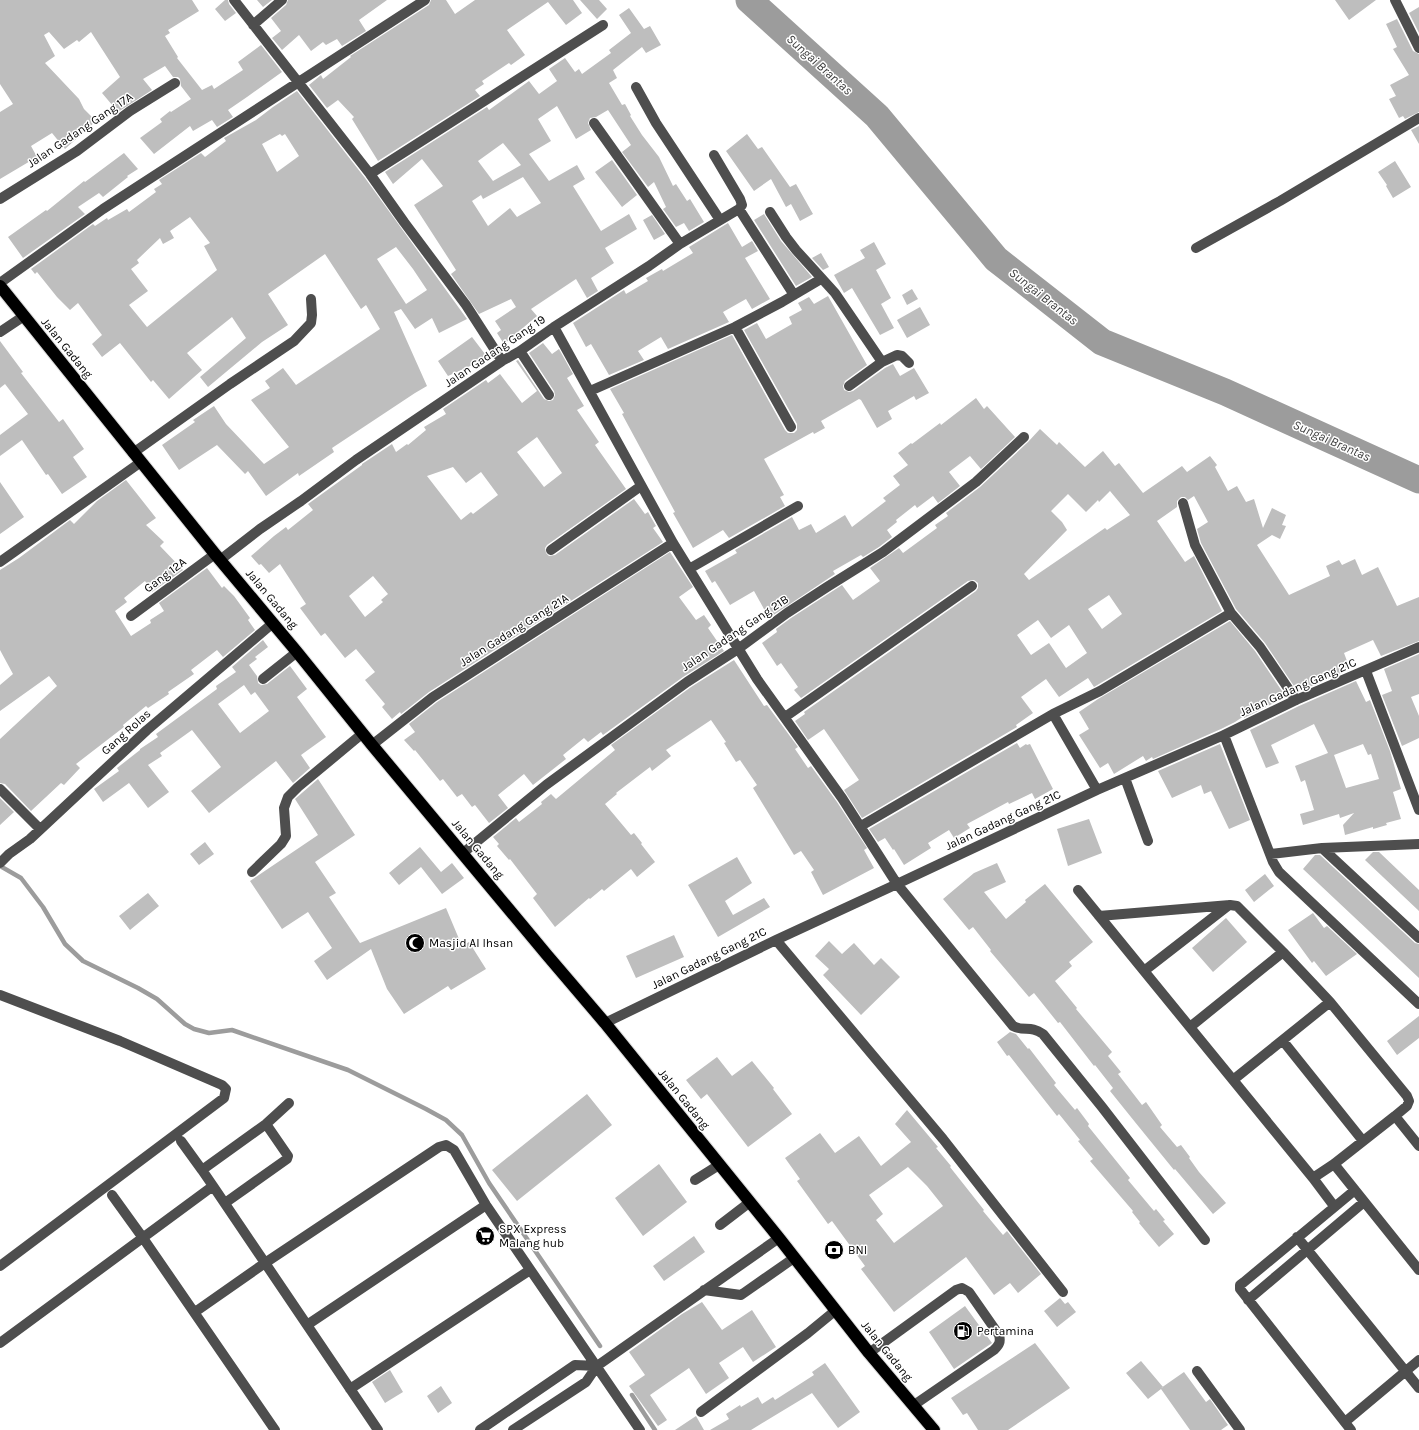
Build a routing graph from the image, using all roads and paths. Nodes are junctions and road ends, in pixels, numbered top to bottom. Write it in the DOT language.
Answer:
graph roads {
  1 [pos="234,0"];
  2 [pos="282,0"];
  3 [pos="425,0"];
  4 [pos="1395,0"];
  5 [pos="253,25"];
  6 [pos="603,25"];
  7 [pos="1418,43"];
  8 [pos="175,83"];
  9 [pos="299,83"];
  10 [pos="636,87"];
  11 [pos="1419,118"];
  12 [pos="594,123"];
  13 [pos="714,155"];
  14 [pos="370,174"];
  15 [pos="0,199"];
  16 [pos="739,209"];
  17 [pos="770,212"];
  18 [pos="720,220"];
  19 [pos="680,244"];
  20 [pos="1196,248"];
  21 [pos="821,279"];
  22 [pos="0,283"];
  23 [pos="0,286"];
  24 [pos="794,296"];
  25 [pos="312,299"];
  26 [pos="24,316"];
  27 [pos="554,327"];
  28 [pos="735,328"];
  29 [pos="0,332"];
  30 [pos="520,351"];
  31 [pos="502,361"];
  32 [pos="882,362"];
  33 [pos="909,363"];
  34 [pos="849,386"];
  35 [pos="590,391"];
  36 [pos="549,395"];
  37 [pos="791,427"];
  38 [pos="1024,437"];
  39 [pos="137,458"];
  40 [pos="641,486"];
  41 [pos="1183,503"];
  42 [pos="798,506"];
  43 [pos="673,543"];
  44 [pos="551,550"];
  45 [pos="217,557"];
  46 [pos="0,562"];
  47 [pos="688,569"];
  48 [pos="972,586"];
  49 [pos="1231,613"];
  50 [pos="131,616"];
  51 [pos="274,623"];
  52 [pos="1417,648"];
  53 [pos="738,649"];
  54 [pos="298,652"];
  55 [pos="1366,671"];
  56 [pos="263,679"];
  57 [pos="1296,700"];
  58 [pos="1053,714"];
  59 [pos="785,717"];
  60 [pos="363,733"];
  61 [pos="1224,735"];
  62 [pos="372,745"];
  63 [pos="1125,778"];
  64 [pos="0,788"];
  65 [pos="1097,790"];
  66 [pos="1419,810"];
  67 [pos="860,826"];
  68 [pos="40,829"];
  69 [pos="1148,841"];
  70 [pos="1419,844"];
  71 [pos="1322,848"];
  72 [pos="463,853"];
  73 [pos="1271,854"];
  74 [pos="1,862"];
  75 [pos="252,872"];
  76 [pos="897,884"];
  77 [pos="1078,890"];
  78 [pos="1230,905"];
  79 [pos="1099,916"];
  80 [pos="1419,938"];
  81 [pos="776,940"];
  82 [pos="1283,952"];
  83 [pos="1144,971"];
  84 [pos="0,994"];
  85 [pos="1330,1002"];
  86 [pos="1419,1004"];
  87 [pos="605,1023"];
  88 [pos="1190,1028"];
  89 [pos="1283,1041"];
  90 [pos="1233,1080"];
  91 [pos="289,1103"];
  92 [pos="1395,1116"];
  93 [pos="266,1124"];
  94 [pos="181,1141"];
  95 [pos="1363,1141"];
  96 [pos="1419,1146"];
  97 [pos="1334,1164"];
  98 [pos="719,1165"];
  99 [pos="202,1170"];
  100 [pos="1313,1178"];
  101 [pos="695,1180"];
  102 [pos="213,1186"];
  103 [pos="1355,1190"];
  104 [pos="112,1195"];
  105 [pos="750,1202"];
  106 [pos="1364,1202"];
  107 [pos="225,1203"];
  108 [pos="486,1205"];
  109 [pos="1334,1206"];
  110 [pos="720,1224"];
  111 [pos="1298,1237"];
  112 [pos="143,1238"];
  113 [pos="779,1238"];
  114 [pos="1205,1240"];
  115 [pos="1308,1250"];
  116 [pos="794,1258"];
  117 [pos="265,1263"];
  118 [pos="0,1266"];
  119 [pos="530,1270"];
  120 [pos="1419,1270"];
  121 [pos="704,1290"];
  122 [pos="1063,1292"];
  123 [pos="1248,1300"];
  124 [pos="836,1310"];
  125 [pos="195,1312"];
  126 [pos="307,1325"];
  127 [pos="0,1343"];
  128 [pos="869,1353"];
  129 [pos="1419,1360"];
  130 [pos="597,1366"];
  131 [pos="1197,1371"];
  132 [pos="1406,1371"];
  133 [pos="1419,1388"];
  134 [pos="350,1389"];
  135 [pos="914,1405"];
  136 [pos="506,1412"];
  137 [pos="701,1412"];
  138 [pos="1348,1426"];
  139 [pos="515,1429"];
  140 [pos="275,1430"];
  141 [pos="378,1430"];
  142 [pos="480,1430"];
  143 [pos="640,1430"];
  144 [pos="934,1430"];
  145 [pos="1240,1430"];
  1 -- 5 [label="street"];
  2 -- 5 [label="street"];
  3 -- 9 [label="street"];
  4 -- 7 [label="street"];
  5 -- 9 [label="street"];
  6 -- 14 [label="street"];
  8 -- 15 [label="street, Jalan Gadang Gang 17A"];
  9 -- 14 [label="street"];
  9 -- 22 [label="street"];
  10 -- 18 [label="street"];
  11 -- 20 [label="street"];
  12 -- 19 [label="street"];
  13 -- 16 [label="street"];
  14 -- 31 [label="street"];
  16 -- 18 [label="street, Jalan Gadang Gang 19"];
  16 -- 24 [label="street"];
  17 -- 21 [label="street"];
  18 -- 19 [label="street, Jalan Gadang Gang 19"];
  19 -- 27 [label="street, Jalan Gadang Gang 19"];
  21 -- 24 [label="street"];
  21 -- 32 [label="street"];
  23 -- 26 [label="highway, Jalan Gadang"];
  24 -- 28 [label="street"];
  25 -- 39 [label="street"];
  26 -- 29 [label="street"];
  26 -- 39 [label="highway, Jalan Gadang"];
  27 -- 30 [label="street, Jalan Gadang Gang 19"];
  27 -- 35 [label="street"];
  28 -- 35 [label="street"];
  28 -- 37 [label="street"];
  30 -- 31 [label="street, Jalan Gadang Gang 19"];
  30 -- 36 [label="street"];
  31 -- 45 [label="street, Jalan Gadang Gang 19"];
  32 -- 33 [label="street"];
  32 -- 34 [label="street"];
  35 -- 40 [label="street"];
  38 -- 53 [label="street, Jalan Gadang Gang 21B"];
  39 -- 45 [label="highway, Jalan Gadang"];
  39 -- 46 [label="street"];
  40 -- 43 [label="street"];
  40 -- 44 [label="street"];
  41 -- 49 [label="street"];
  42 -- 47 [label="street"];
  43 -- 47 [label="street"];
  43 -- 62 [label="street, Jalan Gadang Gang 21A"];
  45 -- 50 [label="street, Gang 12A"];
  45 -- 51 [label="highway, Jalan Gadang"];
  47 -- 53 [label="street"];
  48 -- 59 [label="street"];
  49 -- 57 [label="street"];
  49 -- 58 [label="street"];
  51 -- 54 [label="highway, Jalan Gadang"];
  51 -- 68 [label="street, Gang Rolas"];
  52 -- 55 [label="street, Jalan Gadang Gang 21C"];
  53 -- 59 [label="street"];
  53 -- 72 [label="street, Jalan Gadang Gang 21B"];
  54 -- 56 [label="street"];
  54 -- 60 [label="highway, Jalan Gadang"];
  55 -- 57 [label="street, Jalan Gadang Gang 21C"];
  55 -- 66 [label="street"];
  57 -- 61 [label="street, Jalan Gadang Gang 21C"];
  58 -- 65 [label="street"];
  58 -- 67 [label="street"];
  59 -- 67 [label="street"];
  60 -- 62 [label="highway, Jalan Gadang"];
  60 -- 75 [label="street"];
  61 -- 63 [label="street, Jalan Gadang Gang 21C"];
  61 -- 73 [label="street"];
  62 -- 72 [label="highway, Jalan Gadang"];
  63 -- 65 [label="street, Jalan Gadang Gang 21C"];
  63 -- 69 [label="street"];
  64 -- 68 [label="street"];
  65 -- 76 [label="street, Jalan Gadang Gang 21C"];
  67 -- 76 [label="street"];
  68 -- 74 [label="street, Gang Rolas"];
  70 -- 71 [label="street"];
  71 -- 73 [label="street"];
  71 -- 80 [label="street"];
  72 -- 87 [label="highway, Jalan Gadang"];
  73 -- 86 [label="street"];
  76 -- 81 [label="street, Jalan Gadang Gang 21C"];
  76 -- 114 [label="street"];
  77 -- 79 [label="street"];
  78 -- 79 [label="street"];
  78 -- 82 [label="street"];
  78 -- 83 [label="street"];
  79 -- 83 [label="street"];
  81 -- 87 [label="street, Jalan Gadang Gang 21C"];
  81 -- 122 [label="street"];
  82 -- 85 [label="street"];
  82 -- 88 [label="street"];
  83 -- 88 [label="street"];
  84 -- 118 [label="street"];
  85 -- 89 [label="street"];
  85 -- 92 [label="street"];
  87 -- 98 [label="highway, Jalan Gadang"];
  88 -- 90 [label="street"];
  89 -- 90 [label="street"];
  89 -- 95 [label="street"];
  90 -- 100 [label="street"];
  91 -- 93 [label="street"];
  92 -- 95 [label="street"];
  92 -- 96 [label="street"];
  93 -- 99 [label="street"];
  93 -- 107 [label="street"];
  94 -- 99 [label="street"];
  95 -- 97 [label="street"];
  97 -- 100 [label="street"];
  97 -- 103 [label="street"];
  98 -- 101 [label="street"];
  98 -- 105 [label="highway, Jalan Gadang"];
  99 -- 102 [label="street"];
  100 -- 109 [label="street"];
  102 -- 107 [label="street"];
  102 -- 112 [label="street"];
  103 -- 106 [label="street"];
  103 -- 109 [label="street"];
  104 -- 112 [label="street"];
  105 -- 110 [label="street"];
  105 -- 113 [label="highway, Jalan Gadang"];
  106 -- 115 [label="street"];
  106 -- 120 [label="street"];
  107 -- 117 [label="street"];
  108 -- 117 [label="street"];
  108 -- 119 [label="street"];
  108 -- 126 [label="street"];
  109 -- 111 [label="street"];
  111 -- 115 [label="street"];
  111 -- 123 [label="street"];
  112 -- 125 [label="street"];
  112 -- 127 [label="street"];
  113 -- 116 [label="highway, Jalan Gadang"];
  113 -- 121 [label="street"];
  115 -- 123 [label="street"];
  115 -- 132 [label="street"];
  116 -- 121 [label="street"];
  116 -- 124 [label="highway, Jalan Gadang"];
  117 -- 125 [label="street"];
  117 -- 126 [label="street"];
  119 -- 130 [label="street"];
  119 -- 134 [label="street"];
  121 -- 130 [label="street"];
  123 -- 138 [label="street"];
  124 -- 128 [label="highway, Jalan Gadang"];
  124 -- 137 [label="street"];
  125 -- 140 [label="street"];
  126 -- 134 [label="street"];
  128 -- 135 [label="highway, Jalan Gadang"];
  128 -- 135 [label="street"];
  129 -- 132 [label="street"];
  130 -- 136 [label="street"];
  130 -- 139 [label="street"];
  130 -- 143 [label="street"];
  131 -- 145 [label="street"];
  132 -- 133 [label="street"];
  132 -- 138 [label="street"];
  134 -- 141 [label="street"];
  135 -- 144 [label="highway, Jalan Gadang"];
  136 -- 139 [label="street"];
  136 -- 142 [label="street"];
}
